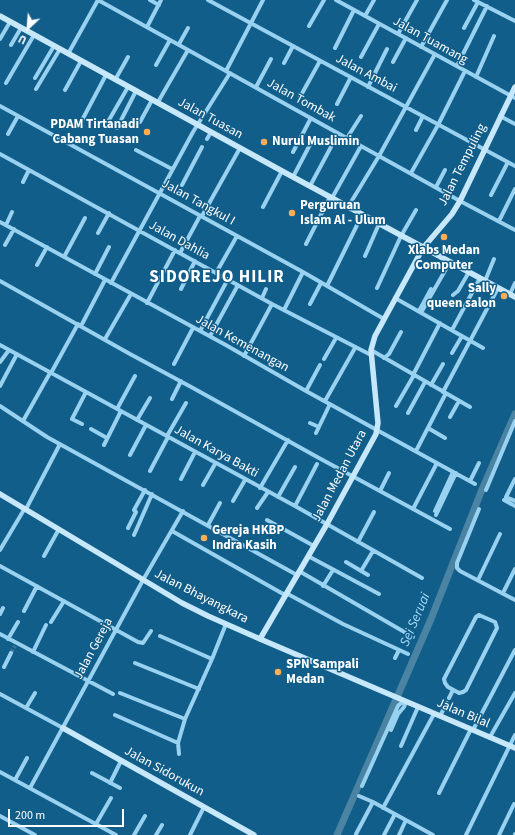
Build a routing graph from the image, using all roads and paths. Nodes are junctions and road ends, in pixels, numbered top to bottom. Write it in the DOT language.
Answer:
graph roads {
  1 [pos="98,0"];
  2 [pos="150,0"];
  3 [pos="161,0"];
  4 [pos="208,0"];
  5 [pos="221,0"];
  6 [pos="263,0"];
  7 [pos="324,0"];
  8 [pos="336,0"];
  9 [pos="374,0"];
  10 [pos="417,0"];
  11 [pos="447,0"];
  12 [pos="476,1"];
  13 [pos="159,5"];
  14 [pos="218,6"];
  15 [pos="487,6"];
  16 [pos="354,10"];
  17 [pos="365,16"];
  18 [pos="1,19"];
  19 [pos="515,21"];
  20 [pos="10,22"];
  21 [pos="251,23"];
  22 [pos="379,24"];
  23 [pos="309,26"];
  24 [pos="147,27"];
  25 [pos="21,28"];
  26 [pos="188,28"];
  27 [pos="464,28"];
  28 [pos="398,34"];
  29 [pos="34,35"];
  30 [pos="494,36"];
  31 [pos="406,38"];
  32 [pos="0,39"];
  33 [pos="170,40"];
  34 [pos="179,44"];
  35 [pos="12,45"];
  36 [pos="54,46"];
  37 [pos="293,46"];
  38 [pos="421,47"];
  39 [pos="335,48"];
  40 [pos="60,49"];
  41 [pos="387,49"];
  42 [pos="188,50"];
  43 [pos="68,54"];
  44 [pos="435,54"];
  45 [pos="128,57"];
  46 [pos="361,57"];
  47 [pos="271,59"];
  48 [pos="81,61"];
  49 [pos="320,61"];
  50 [pos="394,62"];
  51 [pos="284,63"];
  52 [pos="156,65"];
  53 [pos="457,66"];
  54 [pos="465,71"];
  55 [pos="228,72"];
  56 [pos="106,75"];
  57 [pos="351,77"];
  58 [pos="476,77"];
  59 [pos="35,78"];
  60 [pos="115,80"];
  61 [pos="6,83"];
  62 [pos="128,87"];
  63 [pos="256,87"];
  64 [pos="368,87"];
  65 [pos="515,87"];
  66 [pos="36,89"];
  67 [pos="65,90"];
  68 [pos="136,91"];
  69 [pos="300,96"];
  70 [pos="513,96"];
  71 [pos="155,101"];
  72 [pos="337,104"];
  73 [pos="0,106"];
  74 [pos="406,106"];
  75 [pos="18,116"];
  76 [pos="360,116"];
  77 [pos="423,116"];
  78 [pos="500,116"];
  79 [pos="311,118"];
  80 [pos="109,120"];
  81 [pos="140,122"];
  82 [pos="80,124"];
  83 [pos="515,124"];
  84 [pos="198,125"];
  85 [pos="438,125"];
  86 [pos="117,128"];
  87 [pos="416,130"];
  88 [pos="210,132"];
  89 [pos="8,134"];
  90 [pos="347,138"];
  91 [pos="207,139"];
  92 [pos="313,139"];
  93 [pos="361,146"];
  94 [pos="202,147"];
  95 [pos="331,147"];
  96 [pos="240,148"];
  97 [pos="484,149"];
  98 [pos="136,150"];
  99 [pos="293,152"];
  100 [pos="0,154"];
  101 [pos="379,156"];
  102 [pos="508,162"];
  103 [pos="515,166"];
  104 [pos="29,170"];
  105 [pos="172,170"];
  106 [pos="445,170"];
  107 [pos="282,172"];
  108 [pos="411,173"];
  109 [pos="293,177"];
  110 [pos="23,182"];
  111 [pos="182,185"];
  112 [pos="310,186"];
  113 [pos="436,187"];
  114 [pos="515,189"];
  115 [pos="159,193"];
  116 [pos="491,195"];
  117 [pos="331,198"];
  118 [pos="460,201"];
  119 [pos="263,207"];
  120 [pos="348,207"];
  121 [pos="416,210"];
  122 [pos="12,212"];
  123 [pos="109,213"];
  124 [pos="362,215"];
  125 [pos="201,216"];
  126 [pos="85,218"];
  127 [pos="499,221"];
  128 [pos="0,222"];
  129 [pos="380,224"];
  130 [pos="6,225"];
  131 [pos="14,229"];
  132 [pos="515,229"];
  133 [pos="139,230"];
  134 [pos="98,233"];
  135 [pos="237,236"];
  136 [pos="401,236"];
  137 [pos="306,244"];
  138 [pos="5,245"];
  139 [pos="109,247"];
  140 [pos="47,248"];
  141 [pos="423,248"];
  142 [pos="175,250"];
  143 [pos="180,252"];
  144 [pos="365,256"];
  145 [pos="64,257"];
  146 [pos="494,259"];
  147 [pos="195,261"];
  148 [pos="450,262"];
  149 [pos="37,265"];
  150 [pos="303,272"];
  151 [pos="469,272"];
  152 [pos="216,273"];
  153 [pos="95,274"];
  154 [pos="228,279"];
  155 [pos="105,280"];
  156 [pos="482,280"];
  157 [pos="1,283"];
  158 [pos="110,283"];
  159 [pos="321,283"];
  160 [pos="515,283"];
  161 [pos="238,285"];
  162 [pos="327,286"];
  163 [pos="181,288"];
  164 [pos="377,288"];
  165 [pos="498,288"];
  166 [pos="266,289"];
  167 [pos="431,289"];
  168 [pos="131,294"];
  169 [pos="453,295"];
  170 [pos="512,296"];
  171 [pos="262,298"];
  172 [pos="395,298"];
  173 [pos="147,303"];
  174 [pos="272,304"];
  175 [pos="310,304"];
  176 [pos="284,310"];
  177 [pos="421,311"];
  178 [pos="384,319"];
  179 [pos="440,323"];
  180 [pos="79,325"];
  181 [pos="193,328"];
  182 [pos="452,330"];
  183 [pos="200,331"];
  184 [pos="401,332"];
  185 [pos="210,336"];
  186 [pos="462,336"];
  187 [pos="336,338"];
  188 [pos="105,339"];
  189 [pos="471,341"];
  190 [pos="0,345"];
  191 [pos="355,348"];
  192 [pos="484,348"];
  193 [pos="9,350"];
  194 [pos="371,353"];
  195 [pos="452,353"];
  196 [pos="17,354"];
  197 [pos="244,356"];
  198 [pos="384,358"];
  199 [pos="324,359"];
  200 [pos="0,362"];
  201 [pos="174,364"];
  202 [pos="443,364"];
  203 [pos="320,365"];
  204 [pos="51,373"];
  205 [pos="414,375"];
  206 [pos="136,376"];
  207 [pos="181,381"];
  208 [pos="425,382"];
  209 [pos="431,385"];
  210 [pos="0,386"];
  211 [pos="306,391"];
  212 [pos="86,392"];
  213 [pos="445,392"];
  214 [pos="150,398"];
  215 [pos="172,399"];
  216 [pos="459,400"];
  217 [pos="328,402"];
  218 [pos="186,403"];
  219 [pos="0,406"];
  220 [pos="396,406"];
  221 [pos="470,407"];
  222 [pos="119,410"];
  223 [pos="408,413"];
  224 [pos="450,417"];
  225 [pos="137,420"];
  226 [pos="23,421"];
  227 [pos="515,421"];
  228 [pos="310,423"];
  229 [pos="82,424"];
  230 [pos="146,425"];
  231 [pos="319,427"];
  232 [pos="428,428"];
  233 [pos="90,429"];
  234 [pos="377,431"];
  235 [pos="316,433"];
  236 [pos="168,436"];
  237 [pos="107,438"];
  238 [pos="445,438"];
  239 [pos="288,440"];
  240 [pos="60,444"];
  241 [pos="104,445"];
  242 [pos="416,451"];
  243 [pos="195,452"];
  244 [pos="130,455"];
  245 [pos="437,463"];
  246 [pos="479,463"];
  247 [pos="215,464"];
  248 [pos="316,464"];
  249 [pos="295,467"];
  250 [pos="150,471"];
  251 [pos="455,472"];
  252 [pos="389,473"];
  253 [pos="354,476"];
  254 [pos="181,479"];
  255 [pos="515,479"];
  256 [pos="245,480"];
  257 [pos="470,481"];
  258 [pos="475,484"];
  259 [pos="203,485"];
  260 [pos="260,488"];
  261 [pos="145,490"];
  262 [pos="380,490"];
  263 [pos="486,490"];
  264 [pos="268,492"];
  265 [pos="0,494"];
  266 [pos="152,494"];
  267 [pos="278,497"];
  268 [pos="504,500"];
  269 [pos="233,501"];
  270 [pos="515,501"];
  271 [pos="220,503"];
  272 [pos="295,506"];
  273 [pos="515,506"];
  274 [pos="257,508"];
  275 [pos="25,509"];
  276 [pos="412,509"];
  277 [pos="479,509"];
  278 [pos="183,511"];
  279 [pos="374,512"];
  280 [pos="436,513"];
  281 [pos="267,520"];
  282 [pos="327,524"];
  283 [pos="208,525"];
  284 [pos="128,528"];
  285 [pos="59,529"];
  286 [pos="450,529"];
  287 [pos="172,531"];
  288 [pos="500,534"];
  289 [pos="134,535"];
  290 [pos="358,542"];
  291 [pos="314,546"];
  292 [pos="0,550"];
  293 [pos="373,551"];
  294 [pos="44,556"];
  295 [pos="308,556"];
  296 [pos="346,562"];
  297 [pos="0,566"];
  298 [pos="515,569"];
  299 [pos="333,570"];
  300 [pos="361,571"];
  301 [pos="298,573"];
  302 [pos="368,575"];
  303 [pos="422,578"];
  304 [pos="143,580"];
  305 [pos="478,580"];
  306 [pos="37,586"];
  307 [pos="323,586"];
  308 [pos="503,593"];
  309 [pos="286,594"];
  310 [pos="379,594"];
  311 [pos="515,600"];
  312 [pos="64,601"];
  313 [pos="3,608"];
  314 [pos="24,611"];
  315 [pos="0,614"];
  316 [pos="18,622"];
  317 [pos="51,622"];
  318 [pos="226,624"];
  319 [pos="46,625"];
  320 [pos="116,629"];
  321 [pos="151,631"];
  322 [pos="0,634"];
  323 [pos="160,636"];
  324 [pos="413,638"];
  325 [pos="8,639"];
  326 [pos="260,639"];
  327 [pos="399,650"];
  328 [pos="515,650"];
  329 [pos="33,652"];
  330 [pos="11,653"];
  331 [pos="408,654"];
  332 [pos="395,658"];
  333 [pos="212,660"];
  334 [pos="135,662"];
  335 [pos="4,667"];
  336 [pos="88,681"];
  337 [pos="199,690"];
  338 [pos="453,690"];
  339 [pos="35,693"];
  340 [pos="120,693"];
  341 [pos="515,693"];
  342 [pos="0,694"];
  343 [pos="113,694"];
  344 [pos="449,698"];
  345 [pos="405,701"];
  346 [pos="447,703"];
  347 [pos="418,706"];
  348 [pos="26,708"];
  349 [pos="434,714"];
  350 [pos="115,715"];
  351 [pos="440,716"];
  352 [pos="185,720"];
  353 [pos="63,728"];
  354 [pos="391,730"];
  355 [pos="472,730"];
  356 [pos="515,735"];
  357 [pos="490,737"];
  358 [pos="178,743"];
  359 [pos="401,746"];
  360 [pos="512,746"];
  361 [pos="179,754"];
  362 [pos="27,758"];
  363 [pos="121,761"];
  364 [pos="0,772"];
  365 [pos="92,773"];
  366 [pos="15,780"];
  367 [pos="110,783"];
  368 [pos="362,786"];
  369 [pos="30,788"];
  370 [pos="120,788"];
  371 [pos="438,793"];
  372 [pos="359,796"];
  373 [pos="111,798"];
  374 [pos="373,802"];
  375 [pos="514,804"];
  376 [pos="204,807"];
  377 [pos="383,808"];
  378 [pos="395,814"];
  379 [pos="0,816"];
  380 [pos="145,816"];
  381 [pos="406,820"];
  382 [pos="96,824"];
  383 [pos="162,825"];
  384 [pos="246,833"];
  385 [pos="356,834"];
  386 [pos="430,834"];
  387 [pos="35,835"];
  388 [pos="116,835"];
  389 [pos="134,835"];
  390 [pos="156,835"];
  391 [pos="190,835"];
  392 [pos="254,835"];
  393 [pos="384,835"];
  394 [pos="399,835"];
  395 [pos="466,835"];
  396 [pos="499,835"];
  1 -- 24 [label="street, Jalan Tombak"];
  1 -- 43 [label="street"];
  2 -- 13 [label="street"];
  3 -- 13 [label="street"];
  4 -- 14 [label="street, Jalan Ambai"];
  5 -- 14 [label="street"];
  6 -- 21 [label="street"];
  7 -- 23 [label="street"];
  8 -- 16 [label="street, Jalan Tuamang"];
  9 -- 17 [label="street"];
  10 -- 28 [label="street"];
  11 -- 38 [label="street"];
  12 -- 15 [label="street"];
  12 -- 27 [label="street"];
  13 -- 24 [label="street"];
  14 -- 21 [label="street, Jalan Ambai"];
  15 -- 19 [label="street"];
  15 -- 53 [label="street"];
  16 -- 17 [label="street, Jalan Tuamang"];
  16 -- 39 [label="street"];
  17 -- 22 [label="street, Jalan Tuamang"];
  18 -- 20 [label="street, Jalan Tuasan"];
  20 -- 25 [label="street, Jalan Tuasan"];
  20 -- 32 [label="street"];
  21 -- 37 [label="street, Jalan Ambai"];
  21 -- 55 [label="street"];
  22 -- 28 [label="street, Jalan Tuamang"];
  22 -- 46 [label="street"];
  24 -- 33 [label="street, Jalan Tombak"];
  25 -- 29 [label="street, Jalan Tuasan"];
  25 -- 35 [label="street"];
  26 -- 34 [label="street"];
  28 -- 31 [label="street, Jalan Tuamang"];
  29 -- 36 [label="street, Jalan Tuasan"];
  29 -- 61 [label="street"];
  30 -- 58 [label="street"];
  31 -- 38 [label="street, Jalan Tuamang"];
  31 -- 50 [label="street"];
  33 -- 34 [label="street, Jalan Tombak"];
  33 -- 52 [label="street"];
  34 -- 42 [label="street, Jalan Tombak"];
  36 -- 40 [label="street, Jalan Tuasan"];
  36 -- 59 [label="street"];
  37 -- 49 [label="street, Jalan Ambai"];
  37 -- 51 [label="street"];
  38 -- 44 [label="street, Jalan Tuamang"];
  40 -- 43 [label="street, Jalan Tuasan"];
  40 -- 66 [label="street"];
  41 -- 64 [label="street"];
  42 -- 55 [label="street, Jalan Tombak"];
  42 -- 71 [label="street"];
  43 -- 48 [label="street, Jalan Tuasan"];
  44 -- 53 [label="street, Jalan Tuamang"];
  44 -- 74 [label="street"];
  45 -- 60 [label="street"];
  47 -- 63 [label="street"];
  48 -- 56 [label="street, Jalan Tuasan"];
  48 -- 67 [label="street"];
  49 -- 57 [label="street, Jalan Ambai"];
  49 -- 69 [label="street"];
  53 -- 54 [label="street, Jalan Tuamang"];
  54 -- 58 [label="street, Jalan Tuamang"];
  54 -- 85 [label="street"];
  55 -- 63 [label="street, Jalan Tombak"];
  55 -- 84 [label="street"];
  56 -- 60 [label="street, Jalan Tuasan"];
  56 -- 82 [label="street"];
  57 -- 64 [label="street, Jalan Ambai"];
  57 -- 72 [label="street"];
  58 -- 70 [label="street, Jalan Tuamang"];
  60 -- 62 [label="street, Jalan Tuasan"];
  62 -- 68 [label="street, Jalan Tuasan"];
  62 -- 80 [label="street"];
  63 -- 79 [label="street, Jalan Tombak"];
  64 -- 74 [label="street, Jalan Ambai"];
  65 -- 70 [label="street, Jalan Tempuling"];
  68 -- 71 [label="street, Jalan Tuasan"];
  68 -- 86 [label="street"];
  70 -- 78 [label="street, Jalan Tempuling"];
  71 -- 81 [label="street"];
  71 -- 84 [label="street, Jalan Tuasan"];
  73 -- 75 [label="street, Jalan Tangkul I"];
  74 -- 77 [label="street, Jalan Ambai"];
  74 -- 101 [label="street"];
  75 -- 89 [label="street"];
  75 -- 115 [label="street, Jalan Tangkul I"];
  76 -- 90 [label="street"];
  77 -- 85 [label="street, Jalan Ambai"];
  77 -- 87 [label="street"];
  78 -- 83 [label="street"];
  78 -- 97 [label="street, Jalan Tempuling"];
  79 -- 90 [label="street, Jalan Tombak"];
  79 -- 99 [label="street"];
  84 -- 88 [label="street, Jalan Tuasan"];
  84 -- 105 [label="street"];
  85 -- 97 [label="street, Jalan Ambai"];
  85 -- 108 [label="street"];
  88 -- 91 [label="street"];
  88 -- 96 [label="street, Jalan Tuasan"];
  90 -- 93 [label="street, Jalan Tombak"];
  92 -- 109 [label="street"];
  93 -- 101 [label="street, Jalan Tombak"];
  93 -- 117 [label="street"];
  94 -- 111 [label="street"];
  95 -- 112 [label="street"];
  96 -- 107 [label="street, Jalan Tuasan"];
  96 -- 125 [label="street"];
  97 -- 102 [label="street, Jalan Ambai"];
  97 -- 118 [label="street, Jalan Tempuling"];
  98 -- 105 [label="street"];
  100 -- 104 [label="street, Jalan Dahlia"];
  101 -- 108 [label="street, Jalan Tombak"];
  101 -- 120 [label="street"];
  102 -- 103 [label="street, Jalan Ambai"];
  102 -- 116 [label="street"];
  104 -- 110 [label="street"];
  104 -- 123 [label="street, Jalan Dahlia"];
  105 -- 115 [label="street"];
  106 -- 113 [label="street"];
  107 -- 109 [label="street, Jalan Tuasan"];
  107 -- 119 [label="street"];
  108 -- 113 [label="street, Jalan Tombak"];
  109 -- 112 [label="street, Jalan Tuasan"];
  112 -- 117 [label="street, Jalan Tuasan"];
  113 -- 118 [label="street, Jalan Tombak"];
  114 -- 127 [label="street"];
  115 -- 125 [label="street, Jalan Tangkul I"];
  115 -- 133 [label="street"];
  117 -- 120 [label="street, Jalan Tuasan"];
  117 -- 137 [label="street"];
  118 -- 127 [label="street, Jalan Tombak"];
  118 -- 141 [label="street, Jalan Tempuling"];
  120 -- 124 [label="street, Jalan Tuasan"];
  121 -- 136 [label="street"];
  122 -- 130 [label="street"];
  123 -- 133 [label="street, Jalan Dahlia"];
  123 -- 134 [label="street"];
  124 -- 129 [label="street, Jalan Tuasan"];
  124 -- 162 [label="street"];
  125 -- 135 [label="street, Jalan Tangkul I"];
  125 -- 143 [label="street"];
  126 -- 145 [label="street"];
  127 -- 132 [label="street, Jalan Tombak"];
  128 -- 130 [label="street, Jalan Kemenangan"];
  129 -- 136 [label="street, Jalan Tuasan"];
  129 -- 144 [label="street"];
  130 -- 131 [label="street, Jalan Kemenangan"];
  131 -- 138 [label="street"];
  131 -- 140 [label="street, Jalan Kemenangan"];
  133 -- 142 [label="street, Jalan Dahlia"];
  133 -- 158 [label="street"];
  135 -- 150 [label="street, Jalan Tangkul I"];
  135 -- 152 [label="street"];
  136 -- 141 [label="street, Jalan Tuasan"];
  136 -- 164 [label="street"];
  139 -- 153 [label="street"];
  140 -- 145 [label="street, Jalan Kemenangan"];
  140 -- 149 [label="street"];
  141 -- 148 [label="street, Jalan Tuasan"];
  141 -- 172 [label="street, Jalan Medan Utara"];
  142 -- 143 [label="street, Jalan Dahlia"];
  142 -- 173 [label="street"];
  143 -- 147 [label="street, Jalan Dahlia"];
  145 -- 153 [label="street, Jalan Kemenangan"];
  146 -- 156 [label="street"];
  147 -- 152 [label="street, Jalan Dahlia"];
  147 -- 163 [label="street"];
  148 -- 151 [label="street, Jalan Tuasan"];
  148 -- 177 [label="street"];
  150 -- 159 [label="street, Jalan Tangkul I"];
  150 -- 176 [label="street"];
  151 -- 156 [label="street, Jalan Tuasan"];
  151 -- 169 [label="street"];
  152 -- 154 [label="street, Jalan Dahlia"];
  153 -- 155 [label="street, Jalan Kemenangan"];
  154 -- 161 [label="street, Jalan Dahlia"];
  154 -- 183 [label="street"];
  155 -- 158 [label="street, Jalan Kemenangan"];
  155 -- 180 [label="street"];
  156 -- 165 [label="street, Jalan Tuasan"];
  156 -- 182 [label="street"];
  157 -- 180 [label="street"];
  158 -- 168 [label="street, Jalan Kemenangan"];
  159 -- 162 [label="street, Jalan Tangkul I"];
  159 -- 175 [label="street"];
  160 -- 170 [label="street"];
  161 -- 171 [label="street, Jalan Dahlia"];
  161 -- 185 [label="street"];
  162 -- 178 [label="street, Jalan Tangkul I"];
  165 -- 170 [label="street, Jalan Tuasan"];
  165 -- 189 [label="street"];
  166 -- 171 [label="street"];
  167 -- 177 [label="street"];
  168 -- 173 [label="street, Jalan Kemenangan"];
  168 -- 188 [label="street"];
  171 -- 174 [label="street, Jalan Dahlia"];
  172 -- 177 [label="street"];
  172 -- 178 [label="street, Jalan Medan Utara"];
  173 -- 181 [label="street, Jalan Kemenangan"];
  174 -- 176 [label="street, Jalan Dahlia"];
  174 -- 197 [label="street"];
  176 -- 187 [label="street, Jalan Dahlia"];
  177 -- 179 [label="street"];
  178 -- 194 [label="street, Jalan Medan Utara"];
  179 -- 182 [label="street"];
  179 -- 205 [label="street"];
  180 -- 188 [label="street"];
  180 -- 204 [label="street"];
  181 -- 183 [label="street, Jalan Kemenangan"];
  181 -- 201 [label="street"];
  182 -- 186 [label="street"];
  183 -- 185 [label="street, Jalan Kemenangan"];
  184 -- 198 [label="street"];
  185 -- 197 [label="street, Jalan Kemenangan"];
  186 -- 189 [label="street"];
  186 -- 195 [label="street"];
  187 -- 191 [label="street, Jalan Dahlia"];
  187 -- 199 [label="street"];
  188 -- 207 [label="street"];
  189 -- 192 [label="street"];
  189 -- 213 [label="street"];
  190 -- 193 [label="street, Jalan Karya Bakti"];
  191 -- 194 [label="street, Jalan Dahlia"];
  191 -- 217 [label="street"];
  193 -- 196 [label="street, Jalan Karya Bakti"];
  193 -- 200 [label="street"];
  194 -- 198 [label="street, Jalan Dahlia"];
  194 -- 234 [label="street, Jalan Medan Utara"];
  196 -- 204 [label="street, Jalan Karya Bakti"];
  196 -- 210 [label="street"];
  197 -- 211 [label="street, Jalan Kemenangan"];
  198 -- 205 [label="street, Jalan Dahlia"];
  202 -- 209 [label="street"];
  203 -- 211 [label="street"];
  204 -- 212 [label="street, Jalan Karya Bakti"];
  204 -- 226 [label="street"];
  205 -- 208 [label="street, Jalan Dahlia"];
  205 -- 220 [label="street"];
  206 -- 222 [label="street"];
  207 -- 215 [label="street"];
  207 -- 239 [label="street"];
  208 -- 209 [label="street, Jalan Dahlia"];
  208 -- 223 [label="street"];
  209 -- 213 [label="street, Jalan Dahlia"];
  211 -- 217 [label="street, Jalan Kemenangan"];
  212 -- 222 [label="street, Jalan Karya Bakti"];
  212 -- 229 [label="street"];
  213 -- 216 [label="street, Jalan Dahlia"];
  213 -- 232 [label="street"];
  214 -- 225 [label="street"];
  216 -- 221 [label="street, Jalan Dahlia"];
  216 -- 224 [label="street"];
  217 -- 231 [label="street"];
  217 -- 234 [label="street, Jalan Kemenangan"];
  218 -- 236 [label="street"];
  219 -- 226 [label="street"];
  222 -- 225 [label="street, Jalan Karya Bakti"];
  222 -- 237 [label="street"];
  225 -- 230 [label="street, Jalan Karya Bakti"];
  226 -- 240 [label="street"];
  227 -- 263 [label="street"];
  228 -- 231 [label="street"];
  230 -- 236 [label="street, Jalan Karya Bakti"];
  230 -- 244 [label="street"];
  231 -- 235 [label="street"];
  232 -- 238 [label="street"];
  232 -- 242 [label="street"];
  233 -- 237 [label="street"];
  234 -- 242 [label="street, Jalan Kemenangan"];
  234 -- 253 [label="street, Jalan Medan Utara"];
  236 -- 243 [label="street, Jalan Karya Bakti"];
  236 -- 250 [label="street"];
  237 -- 241 [label="street"];
  239 -- 253 [label="street"];
  239 -- 260 [label="street"];
  240 -- 261 [label="street"];
  240 -- 275 [label="street"];
  242 -- 245 [label="street, Jalan Kemenangan"];
  243 -- 247 [label="street, Jalan Karya Bakti"];
  243 -- 254 [label="street"];
  245 -- 251 [label="street, Jalan Kemenangan"];
  245 -- 276 [label="street"];
  246 -- 257 [label="street"];
  247 -- 256 [label="street, Jalan Karya Bakti"];
  247 -- 259 [label="street"];
  248 -- 272 [label="street"];
  249 -- 267 [label="street"];
  251 -- 257 [label="street, Jalan Kemenangan"];
  251 -- 280 [label="street"];
  252 -- 262 [label="street"];
  253 -- 262 [label="street"];
  253 -- 282 [label="street, Jalan Medan Utara"];
  255 -- 270 [label="street"];
  256 -- 260 [label="street, Jalan Karya Bakti"];
  256 -- 269 [label="street"];
  257 -- 258 [label="street, Jalan Kemenangan"];
  260 -- 264 [label="street, Jalan Karya Bakti"];
  261 -- 266 [label="street"];
  261 -- 284 [label="street"];
  262 -- 276 [label="street"];
  264 -- 267 [label="street, Jalan Karya Bakti"];
  264 -- 274 [label="street"];
  265 -- 275 [label="street, Jalan Bhayangkara"];
  266 -- 278 [label="street"];
  266 -- 289 [label="street"];
  267 -- 272 [label="street, Jalan Karya Bakti"];
  268 -- 273 [label="street"];
  271 -- 283 [label="street"];
  272 -- 282 [label="street, Jalan Karya Bakti"];
  275 -- 285 [label="street, Jalan Bhayangkara"];
  275 -- 292 [label="street"];
  276 -- 286 [label="street"];
  277 -- 305 [label="street"];
  278 -- 283 [label="street"];
  278 -- 287 [label="street, Jalan Gereja"];
  279 -- 290 [label="street"];
  281 -- 291 [label="street"];
  282 -- 290 [label="street, Jalan Karya Bakti"];
  282 -- 291 [label="street, Jalan Medan Utara"];
  283 -- 301 [label="street"];
  285 -- 294 [label="street"];
  285 -- 304 [label="street, Jalan Bhayangkara"];
  287 -- 304 [label="street, Jalan Gereja"];
  287 -- 309 [label="street"];
  288 -- 305 [label="street"];
  290 -- 293 [label="street, Jalan Karya Bakti"];
  291 -- 295 [label="street, Jalan Medan Utara"];
  293 -- 300 [label="street"];
  293 -- 303 [label="street, Jalan Karya Bakti"];
  295 -- 299 [label="street"];
  295 -- 301 [label="street, Jalan Medan Utara"];
  296 -- 300 [label="street"];
  297 -- 306 [label="street"];
  298 -- 308 [label="street"];
  299 -- 307 [label="street"];
  299 -- 310 [label="street"];
  300 -- 302 [label="street"];
  301 -- 307 [label="street"];
  301 -- 309 [label="street, Jalan Medan Utara"];
  304 -- 318 [label="street, Jalan Bhayangkara"];
  304 -- 320 [label="street, Jalan Gereja"];
  305 -- 308 [label="street"];
  306 -- 312 [label="street"];
  306 -- 314 [label="street"];
  307 -- 324 [label="street"];
  308 -- 311 [label="street"];
  309 -- 326 [label="street, Jalan Medan Utara"];
  309 -- 327 [label="street"];
  312 -- 317 [label="street"];
  312 -- 320 [label="street"];
  313 -- 315 [label="street"];
  316 -- 325 [label="street"];
  318 -- 326 [label="street, Jalan Bhayangkara"];
  318 -- 333 [label="street"];
  319 -- 329 [label="street"];
  320 -- 321 [label="street"];
  320 -- 336 [label="street, Jalan Gereja"];
  322 -- 325 [label="street"];
  323 -- 333 [label="street"];
  325 -- 329 [label="street"];
  326 -- 345 [label="street, Jalan Bhayangkara"];
  327 -- 331 [label="street"];
  327 -- 332 [label="street"];
  328 -- 355 [label="street"];
  329 -- 336 [label="street"];
  330 -- 335 [label="street"];
  333 -- 337 [label="street"];
  334 -- 337 [label="street"];
  336 -- 343 [label="street"];
  336 -- 353 [label="street, Jalan Gereja"];
  337 -- 352 [label="street"];
  338 -- 338 [label="street"];
  338 -- 344 [label="street"];
  339 -- 348 [label="street"];
  340 -- 352 [label="street"];
  341 -- 357 [label="street"];
  342 -- 348 [label="street"];
  345 -- 347 [label="street, Jalan Bilal"];
  345 -- 354 [label="street"];
  345 -- 368 [label="street"];
  346 -- 351 [label="street"];
  347 -- 349 [label="street, Jalan Bilal"];
  347 -- 359 [label="street"];
  348 -- 353 [label="street"];
  349 -- 351 [label="street, Jalan Bilal"];
  349 -- 377 [label="street"];
  350 -- 358 [label="street"];
  351 -- 355 [label="street, Jalan Bilal"];
  352 -- 358 [label="street"];
  353 -- 363 [label="street, Jalan Sidorukun"];
  353 -- 369 [label="street, Jalan Gereja"];
  355 -- 357 [label="street, Jalan Bilal"];
  355 -- 371 [label="street"];
  356 -- 360 [label="street"];
  357 -- 360 [label="street, Jalan Bilal"];
  358 -- 361 [label="street"];
  360 -- 395 [label="street"];
  362 -- 366 [label="street"];
  363 -- 367 [label="street"];
  363 -- 376 [label="street, Jalan Sidorukun"];
  364 -- 366 [label="street"];
  365 -- 367 [label="street"];
  366 -- 369 [label="street"];
  367 -- 370 [label="street"];
  369 -- 382 [label="street"];
  372 -- 374 [label="street"];
  373 -- 382 [label="street"];
  374 -- 377 [label="street"];
  374 -- 385 [label="street"];
  375 -- 396 [label="street"];
  376 -- 384 [label="street, Jalan Sidorukun"];
  376 -- 391 [label="street"];
  377 -- 378 [label="street"];
  378 -- 381 [label="street"];
  378 -- 393 [label="street"];
  379 -- 387 [label="street"];
  380 -- 389 [label="street"];
  381 -- 386 [label="street"];
  381 -- 394 [label="street"];
  382 -- 388 [label="street"];
  383 -- 390 [label="street"];
  384 -- 392 [label="street, Jalan Sidorukun"];
}
